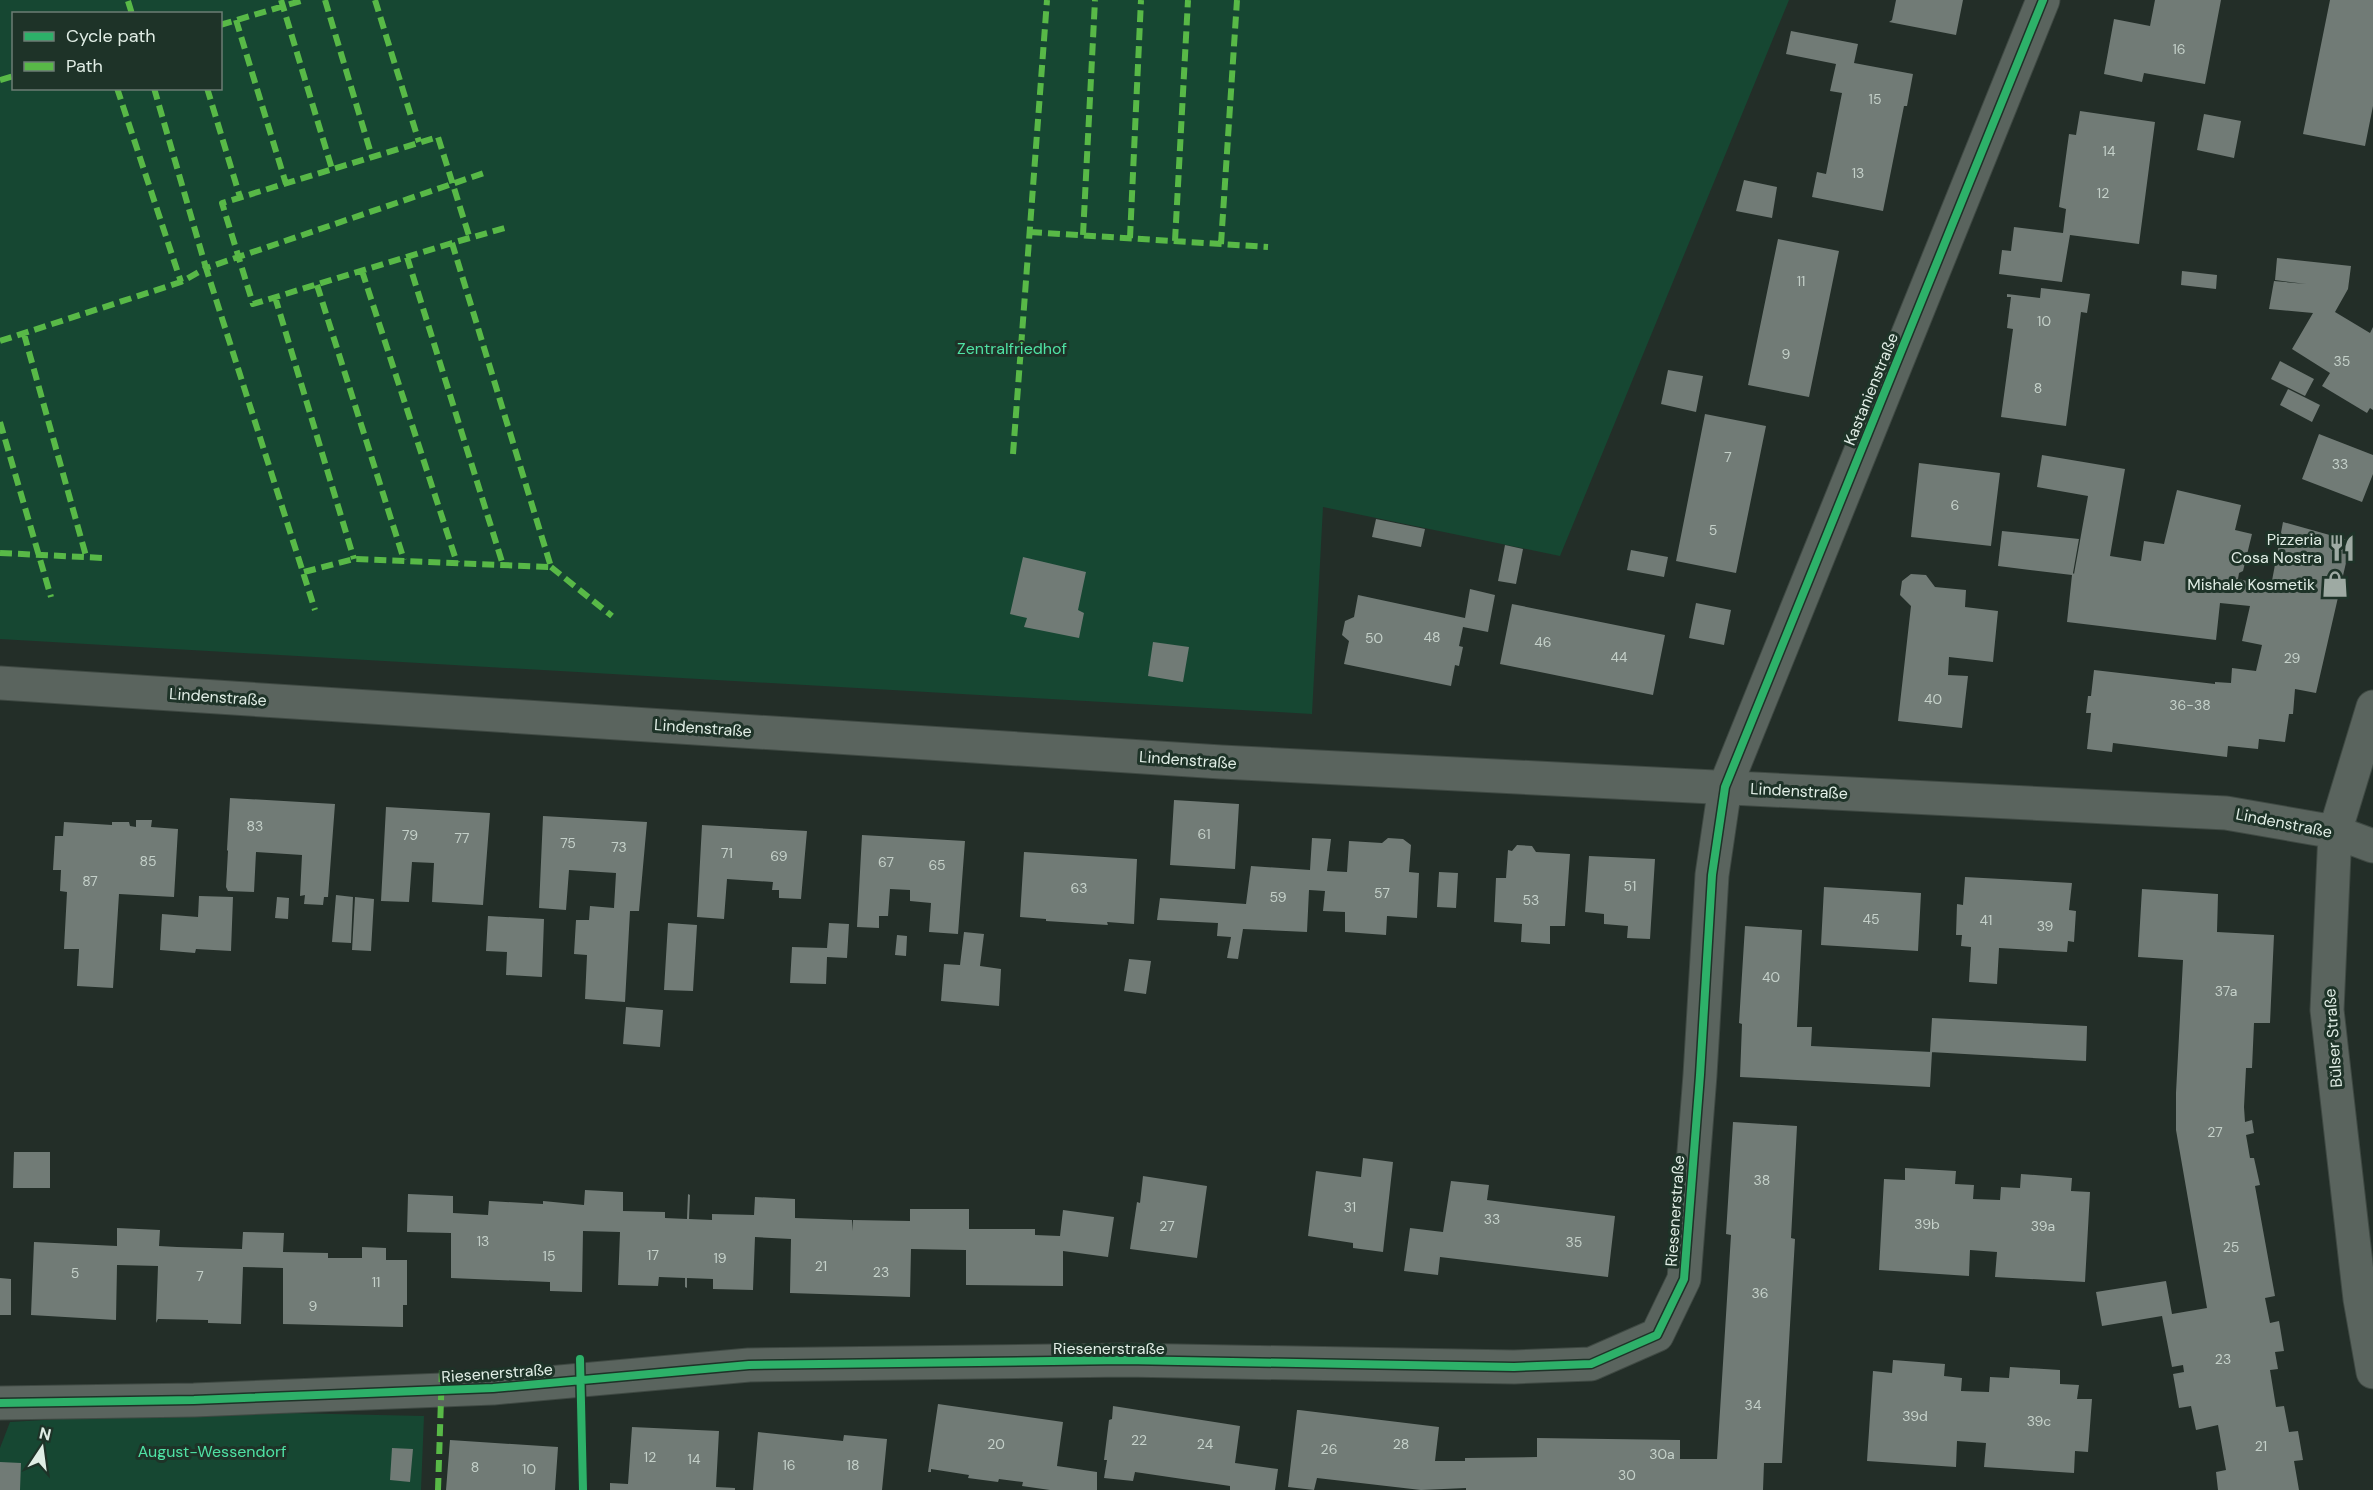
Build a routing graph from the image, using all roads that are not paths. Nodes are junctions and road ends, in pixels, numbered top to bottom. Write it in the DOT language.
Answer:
graph roads {
  1 [pos="2043,0"];
  2 [pos="0,683"];
  3 [pos="2373,707"];
  4 [pos="1725,787"];
  5 [pos="2335,832"];
  6 [pos="2373,846"];
  7 [pos="2373,1372"];
  8 [pos="0,1403"];
  1 -- 4 [label="street, Kastanienstraße"];
  2 -- 4 [label="street, Lindenstraße"];
  3 -- 5 [label="street, Bülser Straße"];
  4 -- 5 [label="street, Lindenstraße"];
  4 -- 8 [label="street, Riesenerstraße"];
  5 -- 6 [label="street, Lindenstraße"];
  5 -- 7 [label="street, Bülser Straße"];
}
